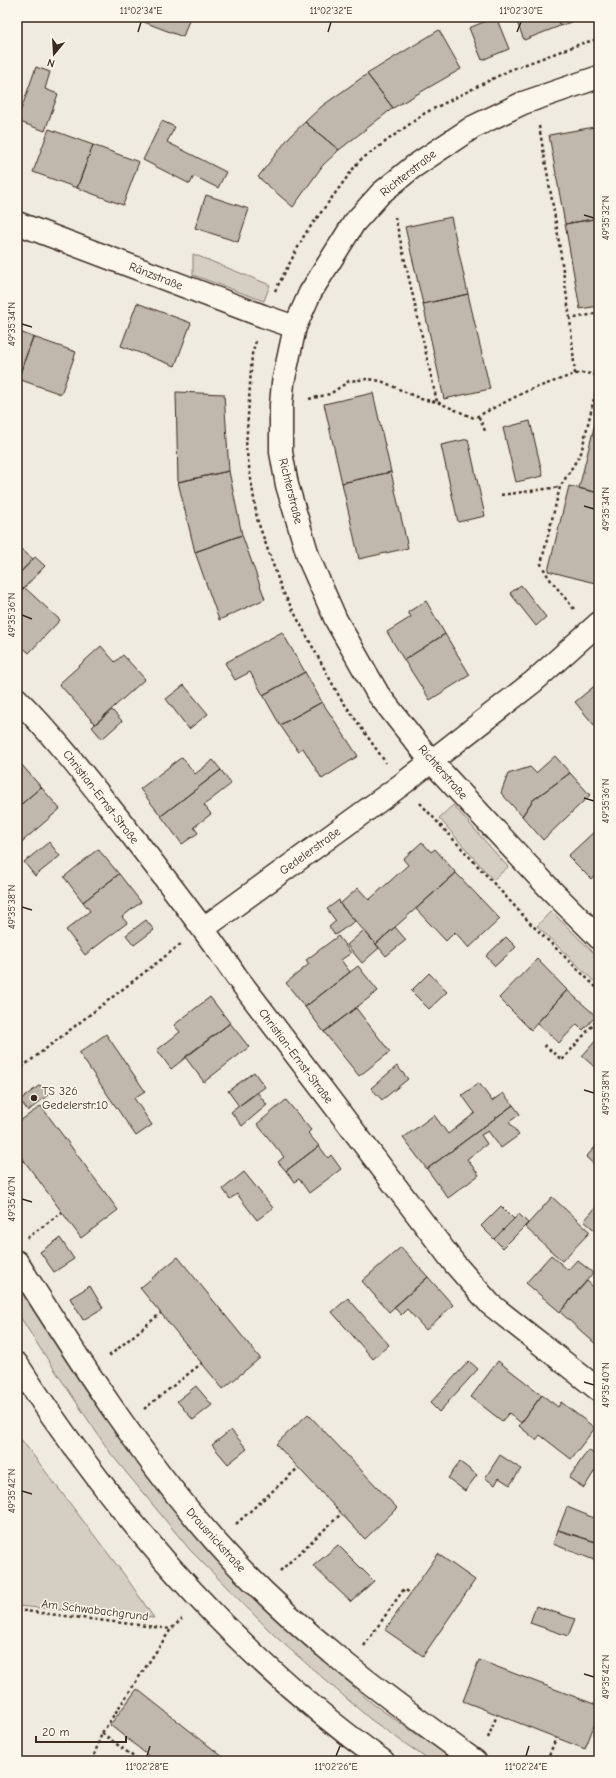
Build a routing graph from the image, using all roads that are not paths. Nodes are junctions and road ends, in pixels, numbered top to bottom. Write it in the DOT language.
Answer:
graph roads {
  1 [pos="599,77"];
  2 [pos="17,223"];
  3 [pos="295,327"];
  4 [pos="595,626"];
  5 [pos="17,698"];
  6 [pos="431,761"];
  7 [pos="204,928"];
  8 [pos="599,938"];
  9 [pos="17,1262"];
  10 [pos="17,1364"];
  11 [pos="599,1390"];
  12 [pos="382,1761"];
  13 [pos="475,1761"];
  1 -- 3 [label="street, Richterstraße"];
  2 -- 3 [label="street, Ränzstraße"];
  3 -- 6 [label="street, Richterstraße"];
  4 -- 6 [label="street, Gedelerstraße"];
  5 -- 7 [label="street, Christian-Ernst-Straße"];
  6 -- 7 [label="street, Gedelerstraße"];
  6 -- 8 [label="street, Richterstraße"];
  7 -- 11 [label="street, Christian-Ernst-Straße"];
  9 -- 13 [label="street, Drausnickstraße"];
  10 -- 12 [label="street"];
}
